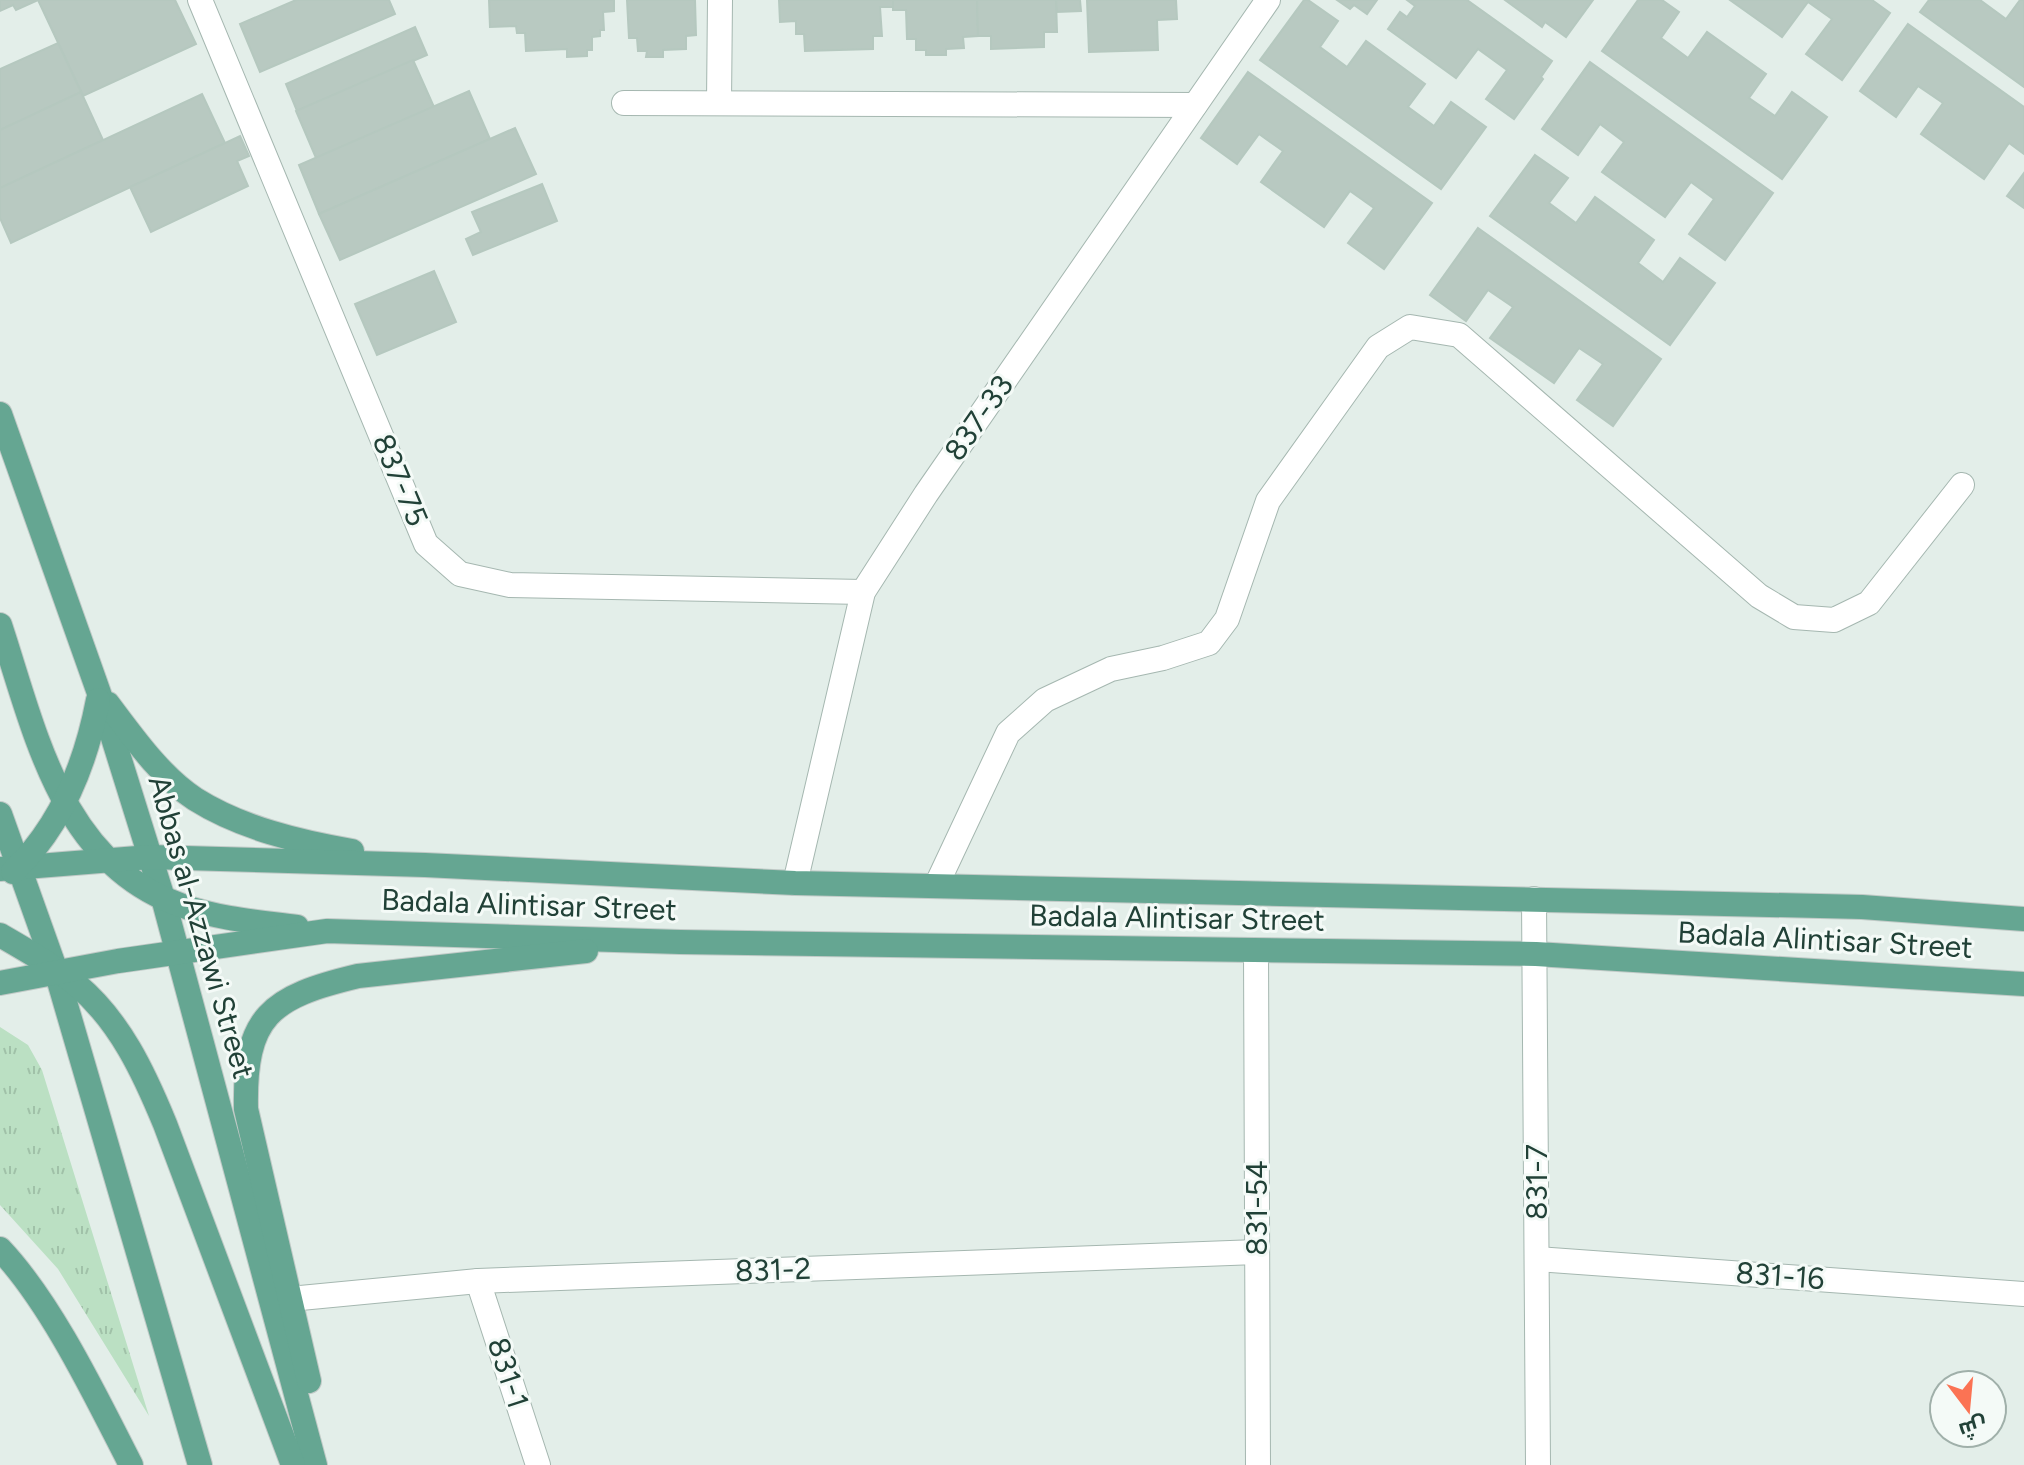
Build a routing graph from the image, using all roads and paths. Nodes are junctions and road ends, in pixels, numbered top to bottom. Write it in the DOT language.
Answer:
graph roads {
  1 [pos="200,0"];
  2 [pos="720,0"];
  3 [pos="1268,0"];
  4 [pos="719,102"];
  5 [pos="624,103"];
  6 [pos="1195,105"];
  7 [pos="0,414"];
  8 [pos="1962,485"];
  9 [pos="863,592"];
  10 [pos="0,625"];
  11 [pos="99,693"];
  12 [pos="63,803"];
  13 [pos="0,814"];
  14 [pos="150,857"];
  15 [pos="110,860"];
  16 [pos="425,865"];
  17 [pos="6,873"];
  18 [pos="795,883"];
  19 [pos="936,886"];
  20 [pos="163,898"];
  21 [pos="1534,899"];
  22 [pos="2024,919"];
  23 [pos="327,931"];
  24 [pos="0,935"];
  25 [pos="680,942"];
  26 [pos="1256,951"];
  27 [pos="177,953"];
  28 [pos="1536,954"];
  29 [pos="56,971"];
  30 [pos="0,983"];
  31 [pos="2024,984"];
  32 [pos="0,1249"];
  33 [pos="1257,1252"];
  34 [pos="1537,1259"];
  35 [pos="478,1281"];
  36 [pos="2024,1294"];
  37 [pos="290,1299"];
  38 [pos="131,1465"];
  39 [pos="200,1465"];
  40 [pos="293,1465"];
  41 [pos="315,1465"];
  42 [pos="329,1465"];
  43 [pos="538,1465"];
  44 [pos="1258,1465"];
  45 [pos="1538,1465"];
  1 -- 9 [label="street, 837-75"];
  2 -- 4 [label="street"];
  3 -- 6 [label="street, 837-33"];
  4 -- 5 [label="street"];
  4 -- 6 [label="street"];
  6 -- 9 [label="street, 837-33"];
  7 -- 11 [label="main road, Abbas al-Azzawi Street"];
  8 -- 19 [label="street"];
  9 -- 18 [label="street, 837-33"];
  10 -- 12 [label="main road"];
  11 -- 12 [label="main road"];
  11 -- 14 [label="main road, Abbas al-Azzawi Street"];
  11 -- 16 [label="main road"];
  12 -- 15 [label="main road"];
  12 -- 17 [label="main road"];
  13 -- 17 [label="main road"];
  14 -- 15 [label="main road"];
  14 -- 16 [label="main road"];
  14 -- 20 [label="main road, Abbas al-Azzawi Street"];
  15 -- 17 [label="main road"];
  15 -- 20 [label="main road"];
  16 -- 18 [label="main road, Badala Alintisar Street"];
  17 -- 29 [label="main road"];
  18 -- 19 [label="main road, Badala Alintisar Street"];
  19 -- 21 [label="main road, Badala Alintisar Street"];
  20 -- 23 [label="main road"];
  20 -- 27 [label="main road, Abbas al-Azzawi Street"];
  21 -- 22 [label="main road, Badala Alintisar Street"];
  21 -- 28 [label="street, 831-7"];
  23 -- 25 [label="main road, Badala Alintisar Street"];
  23 -- 27 [label="main road"];
  24 -- 29 [label="main road"];
  25 -- 26 [label="main road, Badala Alintisar Street"];
  25 -- 37 [label="main road"];
  26 -- 28 [label="main road, Badala Alintisar Street"];
  26 -- 33 [label="street, 831-54"];
  27 -- 29 [label="main road"];
  27 -- 41 [label="main road, Abbas al-Azzawi Street"];
  28 -- 31 [label="main road, Badala Alintisar Street"];
  28 -- 34 [label="street, 831-7"];
  29 -- 30 [label="main road"];
  29 -- 39 [label="main road"];
  29 -- 40 [label="main road"];
  32 -- 38 [label="main road"];
  33 -- 35 [label="street, 831-2"];
  33 -- 44 [label="street, 831-54"];
  34 -- 36 [label="street, 831-16"];
  34 -- 45 [label="street, 831-7"];
  35 -- 37 [label="street, 831-2"];
  35 -- 43 [label="street, 831-1"];
  37 -- 42 [label="main road"];
}
